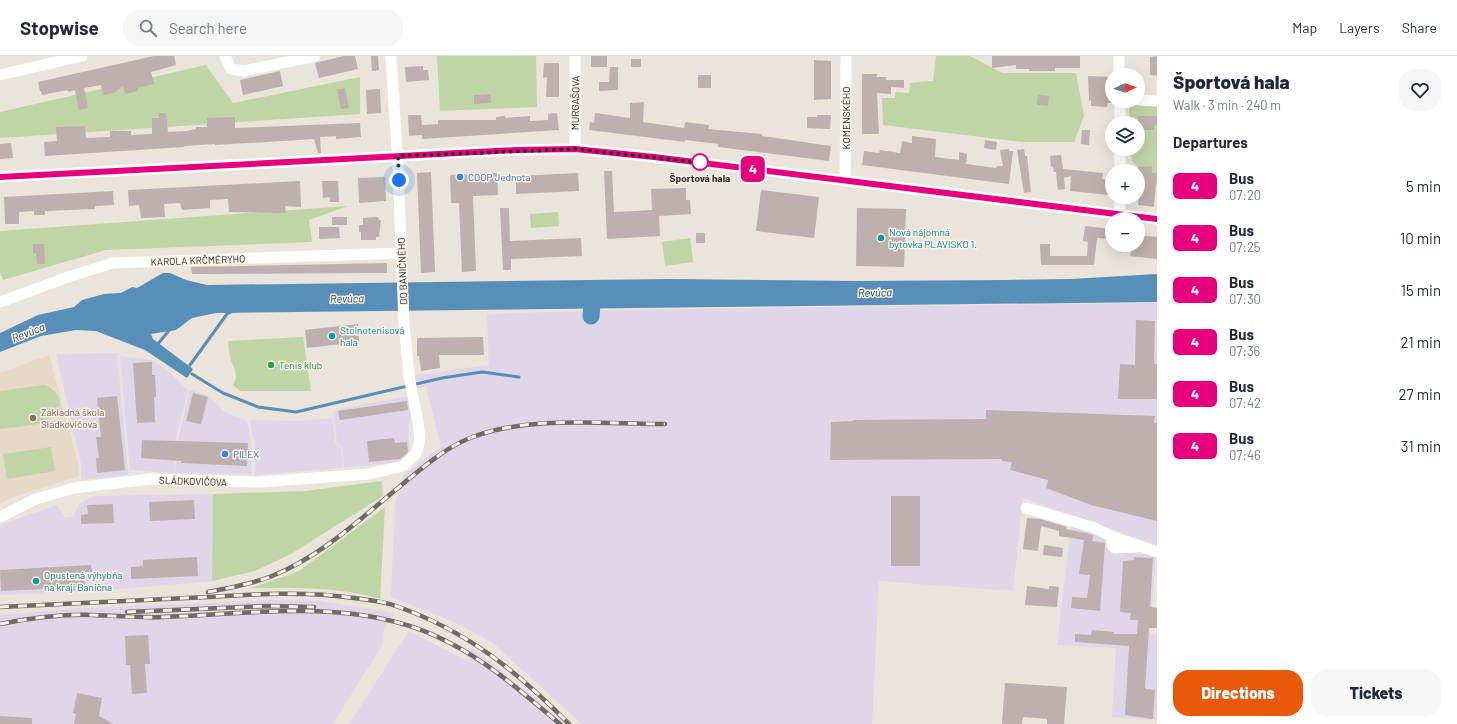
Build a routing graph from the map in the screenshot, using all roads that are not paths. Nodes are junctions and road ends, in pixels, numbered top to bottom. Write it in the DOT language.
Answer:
graph roads {
  1 [pos="82,56"];
  2 [pos="225,56"];
  3 [pos="315,56"];
  4 [pos="391,56"];
  5 [pos="576,56"];
  6 [pos="846,56"];
  7 [pos="1119,56"];
  8 [pos="1119,68"];
  9 [pos="0,75"];
  10 [pos="1145,100"];
  11 [pos="1157,101"];
  12 [pos="575,149"];
  13 [pos="398,156"];
  14 [pos="0,177"];
  15 [pos="846,181"];
  16 [pos="1105,213"];
  17 [pos="1145,218"];
  18 [pos="1157,219"];
  19 [pos="401,253"];
  20 [pos="0,302"];
  21 [pos="392,470"];
  22 [pos="1026,508"];
  23 [pos="0,517"];
  24 [pos="1157,552"];
  1 -- 9 [label="street"];
  2 -- 3 [label="street"];
  4 -- 13 [label="street, DO BANIČNÉHO"];
  5 -- 12 [label="street, MURGAŠOVA"];
  6 -- 15 [label="street, KOMENSKÉHO"];
  7 -- 8 [label="street"];
  10 -- 11 [label="street"];
  12 -- 13 [label="street"];
  12 -- 15 [label="street"];
  13 -- 14 [label="street"];
  13 -- 19 [label="street, DO BANIČNÉHO"];
  15 -- 16 [label="street"];
  17 -- 18 [label="street"];
  19 -- 20 [label="street, KAROLA KRČMÉRYHO"];
  19 -- 21 [label="street, DO BANIČNÉHO"];
  21 -- 23 [label="street, SLÁDKOVIČOVA"];
  22 -- 24 [label="street"];
}
